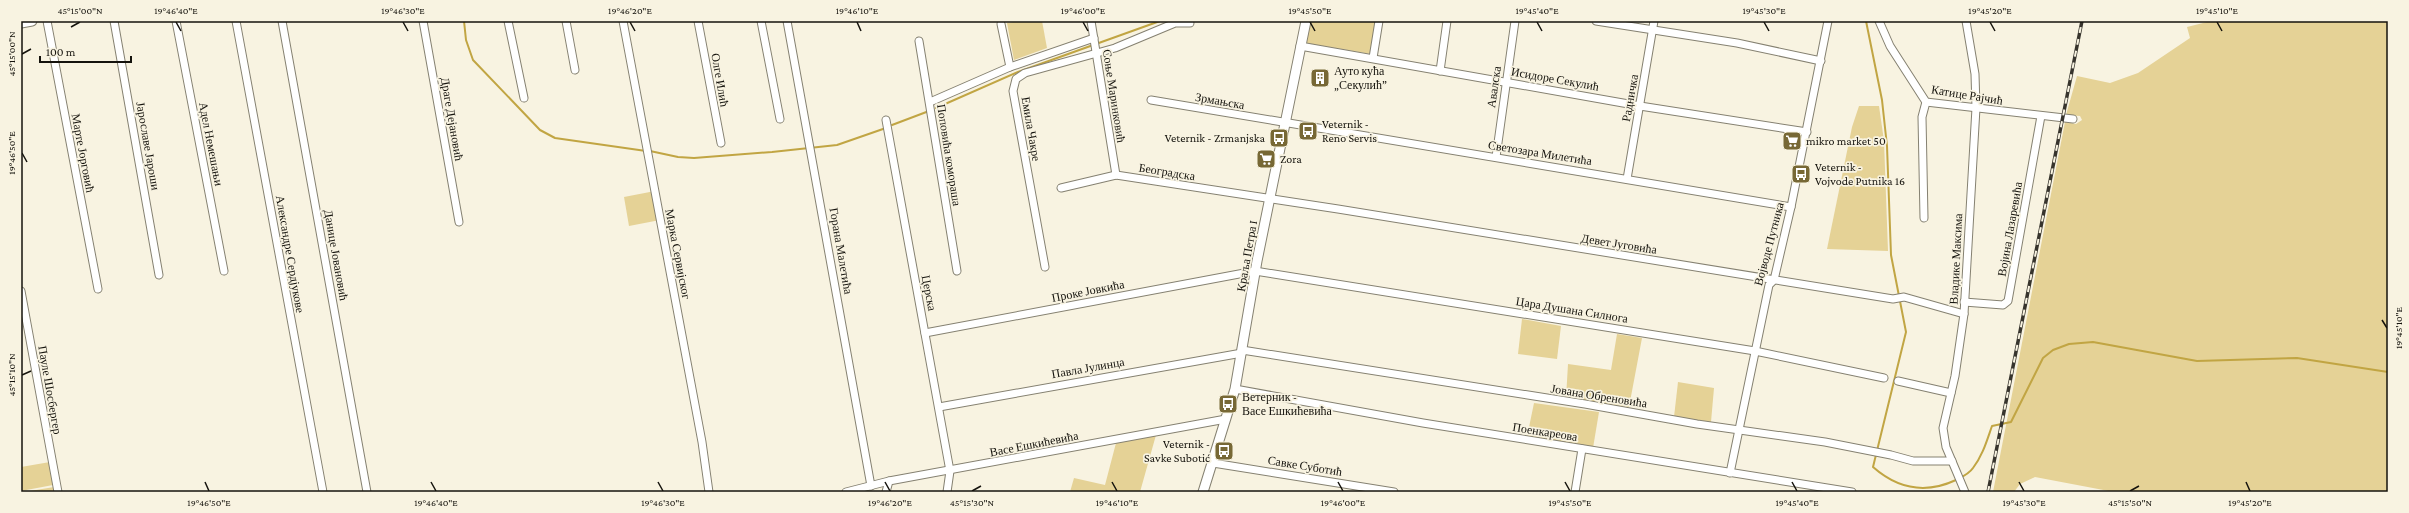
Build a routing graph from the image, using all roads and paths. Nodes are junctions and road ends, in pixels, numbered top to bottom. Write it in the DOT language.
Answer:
graph roads {
  1 [pos="47,21"];
  2 [pos="114,21"];
  3 [pos="176,21"];
  4 [pos="236,21"];
  5 [pos="282,21"];
  6 [pos="423,21"];
  7 [pos="508,21"];
  8 [pos="566,21"];
  9 [pos="623,21"];
  10 [pos="698,21"];
  11 [pos="761,21"];
  12 [pos="787,21"];
  13 [pos="1091,21"];
  14 [pos="1306,21"];
  15 [pos="1379,21"];
  16 [pos="1447,21"];
  17 [pos="1515,21"];
  18 [pos="1596,21"];
  19 [pos="1654,21"];
  20 [pos="1828,21"];
  21 [pos="1879,21"];
  22 [pos="1966,21"];
  23 [pos="1190,23"];
  24 [pos="1001,24"];
  25 [pos="1652,31"];
  26 [pos="1094,38"];
  27 [pos="919,41"];
  28 [pos="1300,46"];
  29 [pos="1096,53"];
  30 [pos="1373,58"];
  31 [pos="1821,61"];
  32 [pos="1010,67"];
  33 [pos="575,70"];
  34 [pos="1440,71"];
  35 [pos="1506,81"];
  36 [pos="524,98"];
  37 [pos="1151,100"];
  38 [pos="930,102"];
  39 [pos="1926,102"];
  40 [pos="1640,106"];
  41 [pos="1976,108"];
  42 [pos="2041,116"];
  43 [pos="780,119"];
  44 [pos="2073,119"];
  45 [pos="886,120"];
  46 [pos="1285,123"];
  47 [pos="1807,132"];
  48 [pos="721,143"];
  49 [pos="1496,157"];
  50 [pos="1116,175"];
  51 [pos="1627,178"];
  52 [pos="1061,188"];
  53 [pos="1269,199"];
  54 [pos="1791,207"];
  55 [pos="1924,218"];
  56 [pos="460,222"];
  57 [pos="1045,267"];
  58 [pos="224,271"];
  59 [pos="1255,271"];
  60 [pos="957,272"];
  61 [pos="159,275"];
  62 [pos="1774,280"];
  63 [pos="98,289"];
  64 [pos="21,291"];
  65 [pos="1964,302"];
  66 [pos="1964,314"];
  67 [pos="925,333"];
  68 [pos="1242,351"];
  69 [pos="1755,351"];
  70 [pos="1884,378"];
  71 [pos="1898,381"];
  72 [pos="1235,388"];
  73 [pos="1951,393"];
  74 [pos="939,407"];
  75 [pos="1226,419"];
  76 [pos="1739,429"];
  77 [pos="1582,449"];
  78 [pos="1952,461"];
  79 [pos="1213,463"];
  80 [pos="950,471"];
  81 [pos="1730,473"];
  82 [pos="889,481"];
  83 [pos="872,486"];
  84 [pos="58,492"];
  85 [pos="323,492"];
  86 [pos="367,492"];
  87 [pos="709,492"];
  88 [pos="846,492"];
  89 [pos="886,492"];
  90 [pos="947,492"];
  91 [pos="1203,492"];
  92 [pos="1394,492"];
  93 [pos="1575,492"];
  94 [pos="1852,492"];
  95 [pos="1965,492"];
  1 -- 63 [label="street, Марте Јорговић"];
  2 -- 61 [label="street, Јарославе Јароши"];
  3 -- 58 [label="street, Адел Немешањи"];
  4 -- 85 [label="street, Александре Сердјукове"];
  5 -- 86 [label="street, Данице Јовановић"];
  6 -- 56 [label="street, Драге Дејановић"];
  7 -- 36 [label="street"];
  8 -- 33 [label="street"];
  9 -- 87 [label="street, Марка Сервијског"];
  10 -- 48 [label="street, Олге Илић"];
  11 -- 43 [label="street"];
  12 -- 83 [label="street, Горана Малетића"];
  13 -- 26 [label="street, Соње Маринковић"];
  14 -- 28 [label="street, Краља Петра I"];
  15 -- 30 [label="street"];
  16 -- 34 [label="street"];
  17 -- 35 [label="street, Авалска"];
  18 -- 25 [label="street"];
  19 -- 25 [label="street, Радничка"];
  20 -- 31 [label="street, Војводе Путника"];
  21 -- 39 [label="street, Катице Рајчић"];
  22 -- 41 [label="street, Владике Максима"];
  23 -- 29 [label="street"];
  24 -- 32 [label="street"];
  25 -- 31 [label="street"];
  25 -- 40 [label="street, Радничка"];
  26 -- 29 [label="street, Соње Маринковић"];
  26 -- 32 [label="street"];
  27 -- 38 [label="street, Поповића комораша"];
  28 -- 30 [label="street, Исидоре Секулић"];
  28 -- 46 [label="street, Краља Петра I"];
  29 -- 50 [label="street, Соње Маринковић"];
  29 -- 57 [label="street, Емила Чакре"];
  30 -- 34 [label="street, Исидоре Секулић"];
  31 -- 47 [label="street, Војводе Путника"];
  32 -- 38 [label="street"];
  34 -- 35 [label="street, Исидоре Секулић"];
  35 -- 40 [label="street, Исидоре Секулић"];
  35 -- 49 [label="street, Авалска"];
  37 -- 46 [label="street, Зрмањска"];
  38 -- 60 [label="street, Поповића комораша"];
  39 -- 41 [label="street, Катице Рајчић"];
  39 -- 55 [label="street"];
  40 -- 47 [label="street, Исидоре Секулић"];
  40 -- 51 [label="street, Радничка"];
  41 -- 42 [label="street, Катице Рајчић"];
  41 -- 65 [label="street, Владике Максима"];
  42 -- 44 [label="street, Катице Рајчић"];
  42 -- 65 [label="street, Војина Лазаревића"];
  45 -- 67 [label="street, Церска"];
  46 -- 49 [label="street, Светозара Милетића"];
  46 -- 53 [label="street, Краља Петра I"];
  47 -- 54 [label="street, Војводе Путника"];
  49 -- 51 [label="street, Светозара Милетића"];
  50 -- 52 [label="street, Београдска"];
  50 -- 53 [label="street, Београдска"];
  51 -- 54 [label="street, Светозара Милетића"];
  53 -- 59 [label="street, Краља Петра I"];
  53 -- 62 [label="street, Девет Југовића"];
  54 -- 62 [label="street, Војводе Путника"];
  59 -- 67 [label="street, Проке Јовкића"];
  59 -- 68 [label="street, Краља Петра I"];
  59 -- 69 [label="street, Цара Душана Силнога"];
  62 -- 66 [label="street, Девет Југовића"];
  62 -- 69 [label="street, Војводе Путника"];
  64 -- 84 [label="street, Пауле Шосбергер"];
  65 -- 66 [label="street, Владике Максима"];
  66 -- 73 [label="street, Владике Максима"];
  67 -- 74 [label="street, Церска"];
  68 -- 72 [label="street, Краља Петра I"];
  68 -- 74 [label="street, Павла Јулинца"];
  68 -- 76 [label="street, Јована Обреновића"];
  69 -- 70 [label="street, Цара Душана Силнога"];
  69 -- 76 [label="street, Војводе Путника"];
  71 -- 73 [label="street"];
  72 -- 75 [label="street, Краља Петра I"];
  72 -- 77 [label="street, Поенкареова"];
  73 -- 78 [label="street, Владике Максима"];
  74 -- 80 [label="street, Церска"];
  75 -- 79 [label="street, Краља Петра I"];
  75 -- 80 [label="street, Васе Ешкићевића"];
  76 -- 78 [label="street, Јована Обреновића"];
  76 -- 81 [label="street, Војводе Путника"];
  77 -- 81 [label="street, Поенкареова"];
  77 -- 93 [label="street"];
  78 -- 95 [label="street, Владике Максима"];
  79 -- 91 [label="street, Краља Петра I"];
  79 -- 92 [label="street, Савке Суботић"];
  80 -- 82 [label="street, Васе Ешкићевића"];
  80 -- 90 [label="street, Церска"];
  81 -- 94 [label="street, Поенкареова"];
  82 -- 83 [label="street, Васе Ешкићевића"];
  82 -- 89 [label="street"];
  83 -- 88 [label="street, Васе Ешкићевића"];
}
